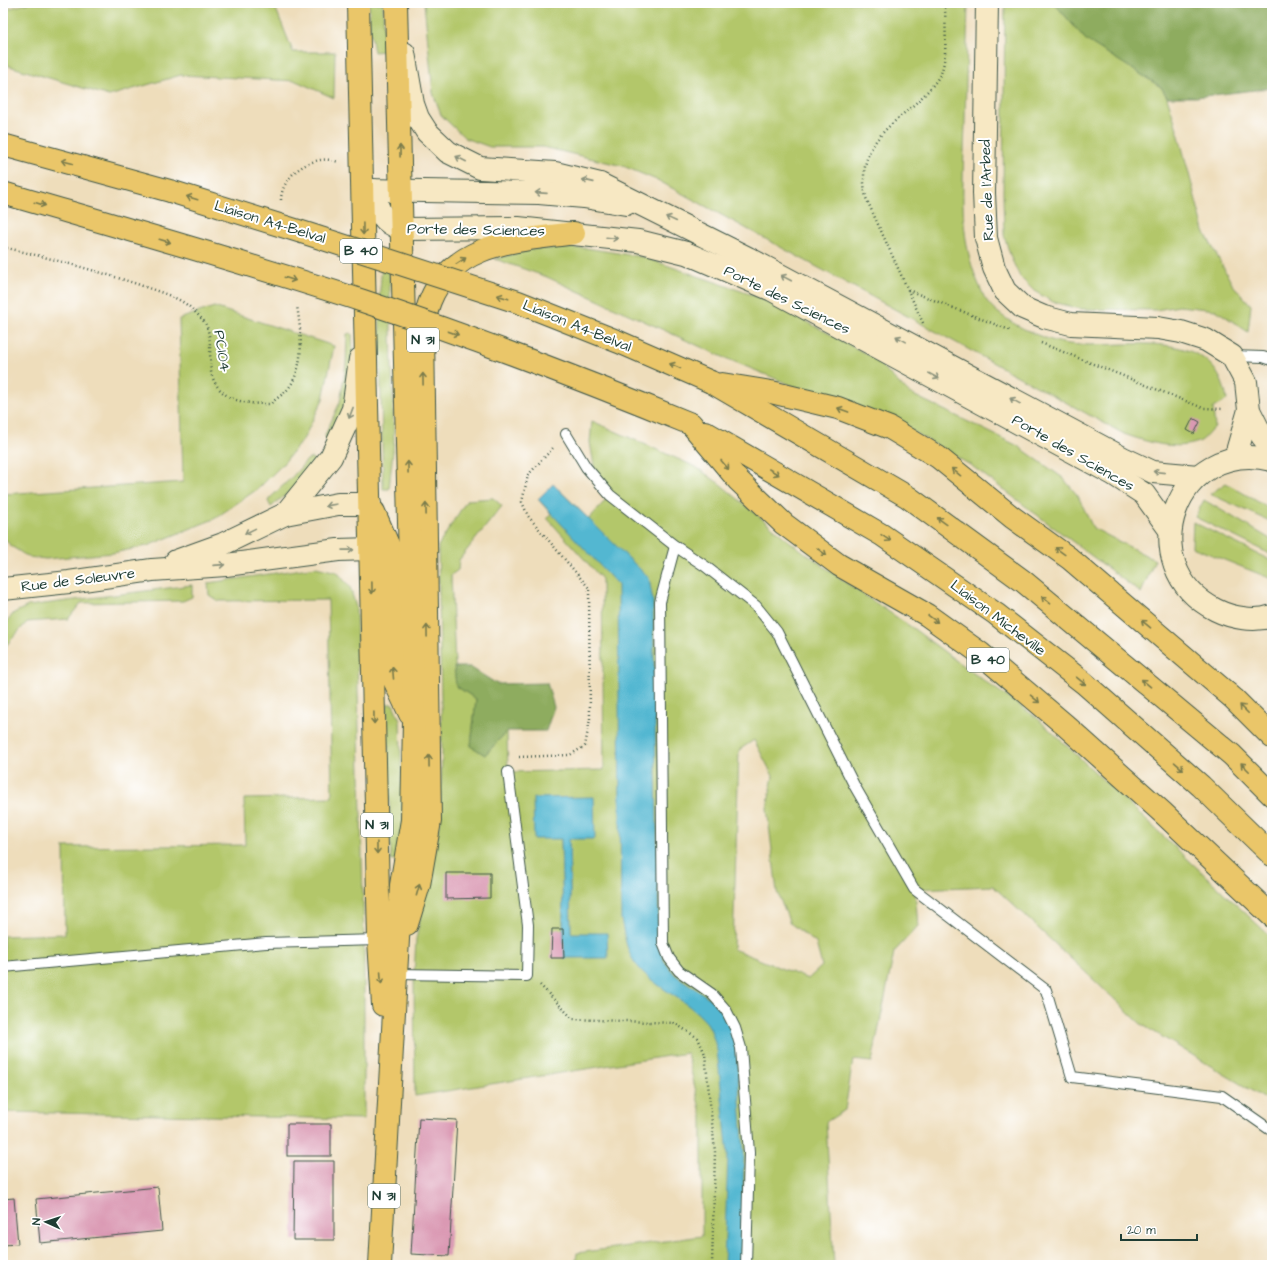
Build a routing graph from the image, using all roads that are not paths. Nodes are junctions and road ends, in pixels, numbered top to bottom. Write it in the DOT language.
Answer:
graph roads {
  1 [pos="358,3"];
  2 [pos="987,3"];
  3 [pos="396,8"];
  4 [pos="3,145"];
  5 [pos="368,190"];
  6 [pos="401,190"];
  7 [pos="3,193"];
  8 [pos="648,208"];
  9 [pos="402,229"];
  10 [pos="574,233"];
  11 [pos="366,320"];
  12 [pos="1232,356"];
  13 [pos="1272,360"];
  14 [pos="711,382"];
  15 [pos="1239,409"];
  16 [pos="692,424"];
  17 [pos="566,434"];
  18 [pos="1272,449"];
  19 [pos="1235,458"];
  20 [pos="1272,460"];
  21 [pos="1198,476"];
  22 [pos="370,504"];
  23 [pos="285,514"];
  24 [pos="1170,530"];
  25 [pos="675,546"];
  26 [pos="399,549"];
  27 [pos="152,570"];
  28 [pos="3,589"];
  29 [pos="1272,616"];
  30 [pos="1272,737"];
  31 [pos="508,772"];
  32 [pos="1272,795"];
  33 [pos="1272,855"];
  34 [pos="1272,916"];
  35 [pos="379,940"];
  36 [pos="397,964"];
  37 [pos="3,967"];
  38 [pos="390,1100"];
  39 [pos="1272,1131"];
  40 [pos="380,1265"];
  41 [pos="746,1265"];
  1 -- 5 [label="main road, N 31"];
  2 -- 12 [label="main road, Rue de l'Arbed"];
  6 -- 3 [label="main road, N 31, one-way"];
  8 -- 3 [label="main road, Porte des Sciences, one-way"];
  14 -- 4 [label="main road, Liaison A4-Belval / B 40, one-way, bridge"];
  5 -- 6 [label="main road, Porte des Sciences"];
  5 -- 9 [label="main road, Porte des Sciences"];
  5 -- 11 [label="main road, N 31, one-way"];
  8 -- 6 [label="main road, Porte des Sciences, one-way"];
  6 -- 9 [label="main road, N 31"];
  7 -- 16 [label="main road, B 40, one-way, bridge"];
  21 -- 8 [label="main road, Porte des Sciences, one-way"];
  9 -- 10 [label="main road, Porte des Sciences"];
  26 -- 9 [label="main road, N 31, one-way"];
  10 -- 24 [label="main road, Porte des Sciences, one-way"];
  26 -- 10 [label="main road, N 31, one-way"];
  11 -- 22 [label="main road, N 31"];
  11 -- 23 [label="main road, one-way"];
  12 -- 13 [label="lane"];
  12 -- 15 [label="main road"];
  30 -- 14 [label="main road, B 40, one-way"];
  32 -- 14 [label="main road, B 40, one-way"];
  15 -- 18 [label="main road"];
  15 -- 19 [label="main road"];
  16 -- 33 [label="main road, Liaison Micheville / B 40, one-way"];
  16 -- 34 [label="main road, B 40, one-way"];
  17 -- 25 [label="lane"];
  19 -- 20 [label="main road"];
  19 -- 21 [label="main road"];
  21 -- 24 [label="main road"];
  22 -- 23 [label="main road, one-way"];
  22 -- 26 [label="main road, N 31"];
  23 -- 27 [label="main road, one-way"];
  24 -- 29 [label="main road"];
  25 -- 39 [label="lane"];
  25 -- 41 [label="lane"];
  27 -- 26 [label="main road, one-way"];
  26 -- 35 [label="main road, N 31, one-way"];
  36 -- 26 [label="main road, N 31, one-way"];
  36 -- 26 [label="main road, N 31, one-way"];
  27 -- 28 [label="main road, Rue de Soleuvre"];
  31 -- 36 [label="lane"];
  35 -- 37 [label="lane"];
  35 -- 38 [label="main road, N 31, one-way"];
  36 -- 38 [label="main road, N 31"];
  38 -- 40 [label="main road, N 31"];
}
